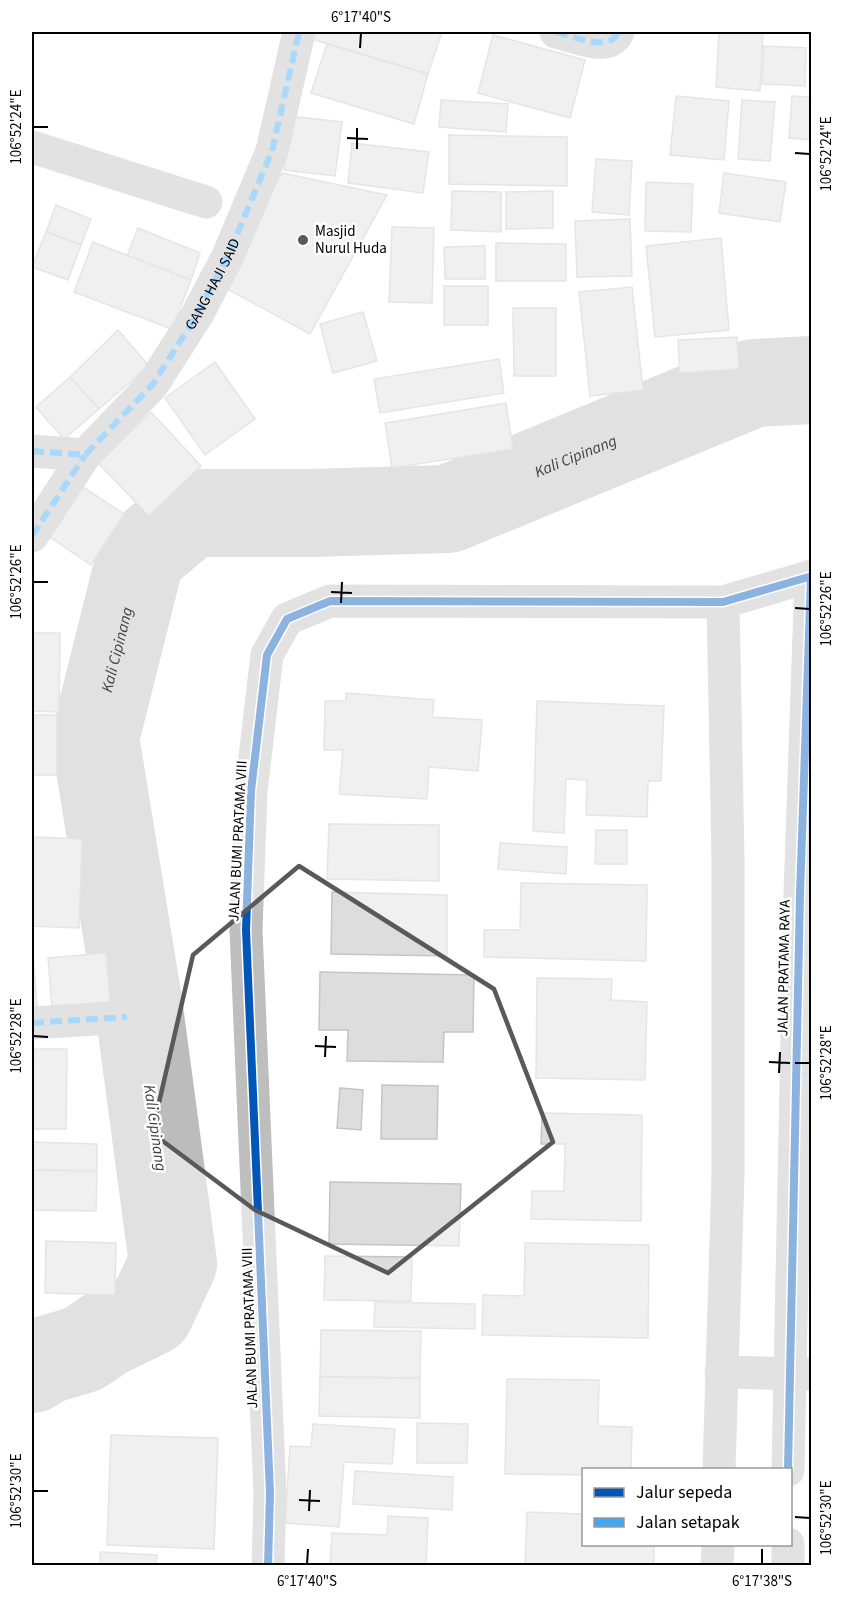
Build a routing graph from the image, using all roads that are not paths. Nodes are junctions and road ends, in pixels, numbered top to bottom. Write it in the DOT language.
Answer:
graph roads {
  1 [pos="299,32"];
  2 [pos="556,32"];
  3 [pos="616,36"];
  4 [pos="32,147"];
  5 [pos="206,202"];
  6 [pos="32,451"];
  7 [pos="85,455"];
  8 [pos="32,536"];
  9 [pos="811,576"];
  10 [pos="723,602"];
  11 [pos="127,1017"];
  12 [pos="32,1023"];
  13 [pos="721,1372"];
  14 [pos="800,1373"];
  15 [pos="719,1468"];
  16 [pos="788,1468"];
  17 [pos="717,1546"];
  18 [pos="788,1546"];
  19 [pos="268,1566"];
  20 [pos="717,1566"];
  21 [pos="788,1566"];
  1 -- 7 [label="street, GANG HAJI SAID"];
  2 -- 3 [label="street"];
  4 -- 5 [label="street"];
  6 -- 7 [label="street"];
  7 -- 8 [label="street, GANG HAJI SAID"];
  9 -- 10 [label="street, JALAN BUMI PRATAMA VIII"];
  9 -- 14 [label="street, JALAN PRATAMA RAYA"];
  10 -- 13 [label="street"];
  10 -- 19 [label="street, JALAN BUMI PRATAMA VIII"];
  11 -- 12 [label="street"];
  13 -- 14 [label="street"];
  13 -- 15 [label="street"];
  14 -- 16 [label="street, JALAN PRATAMA RAYA"];
  17 -- 20 [label="street"];
  18 -- 21 [label="street"];
}
